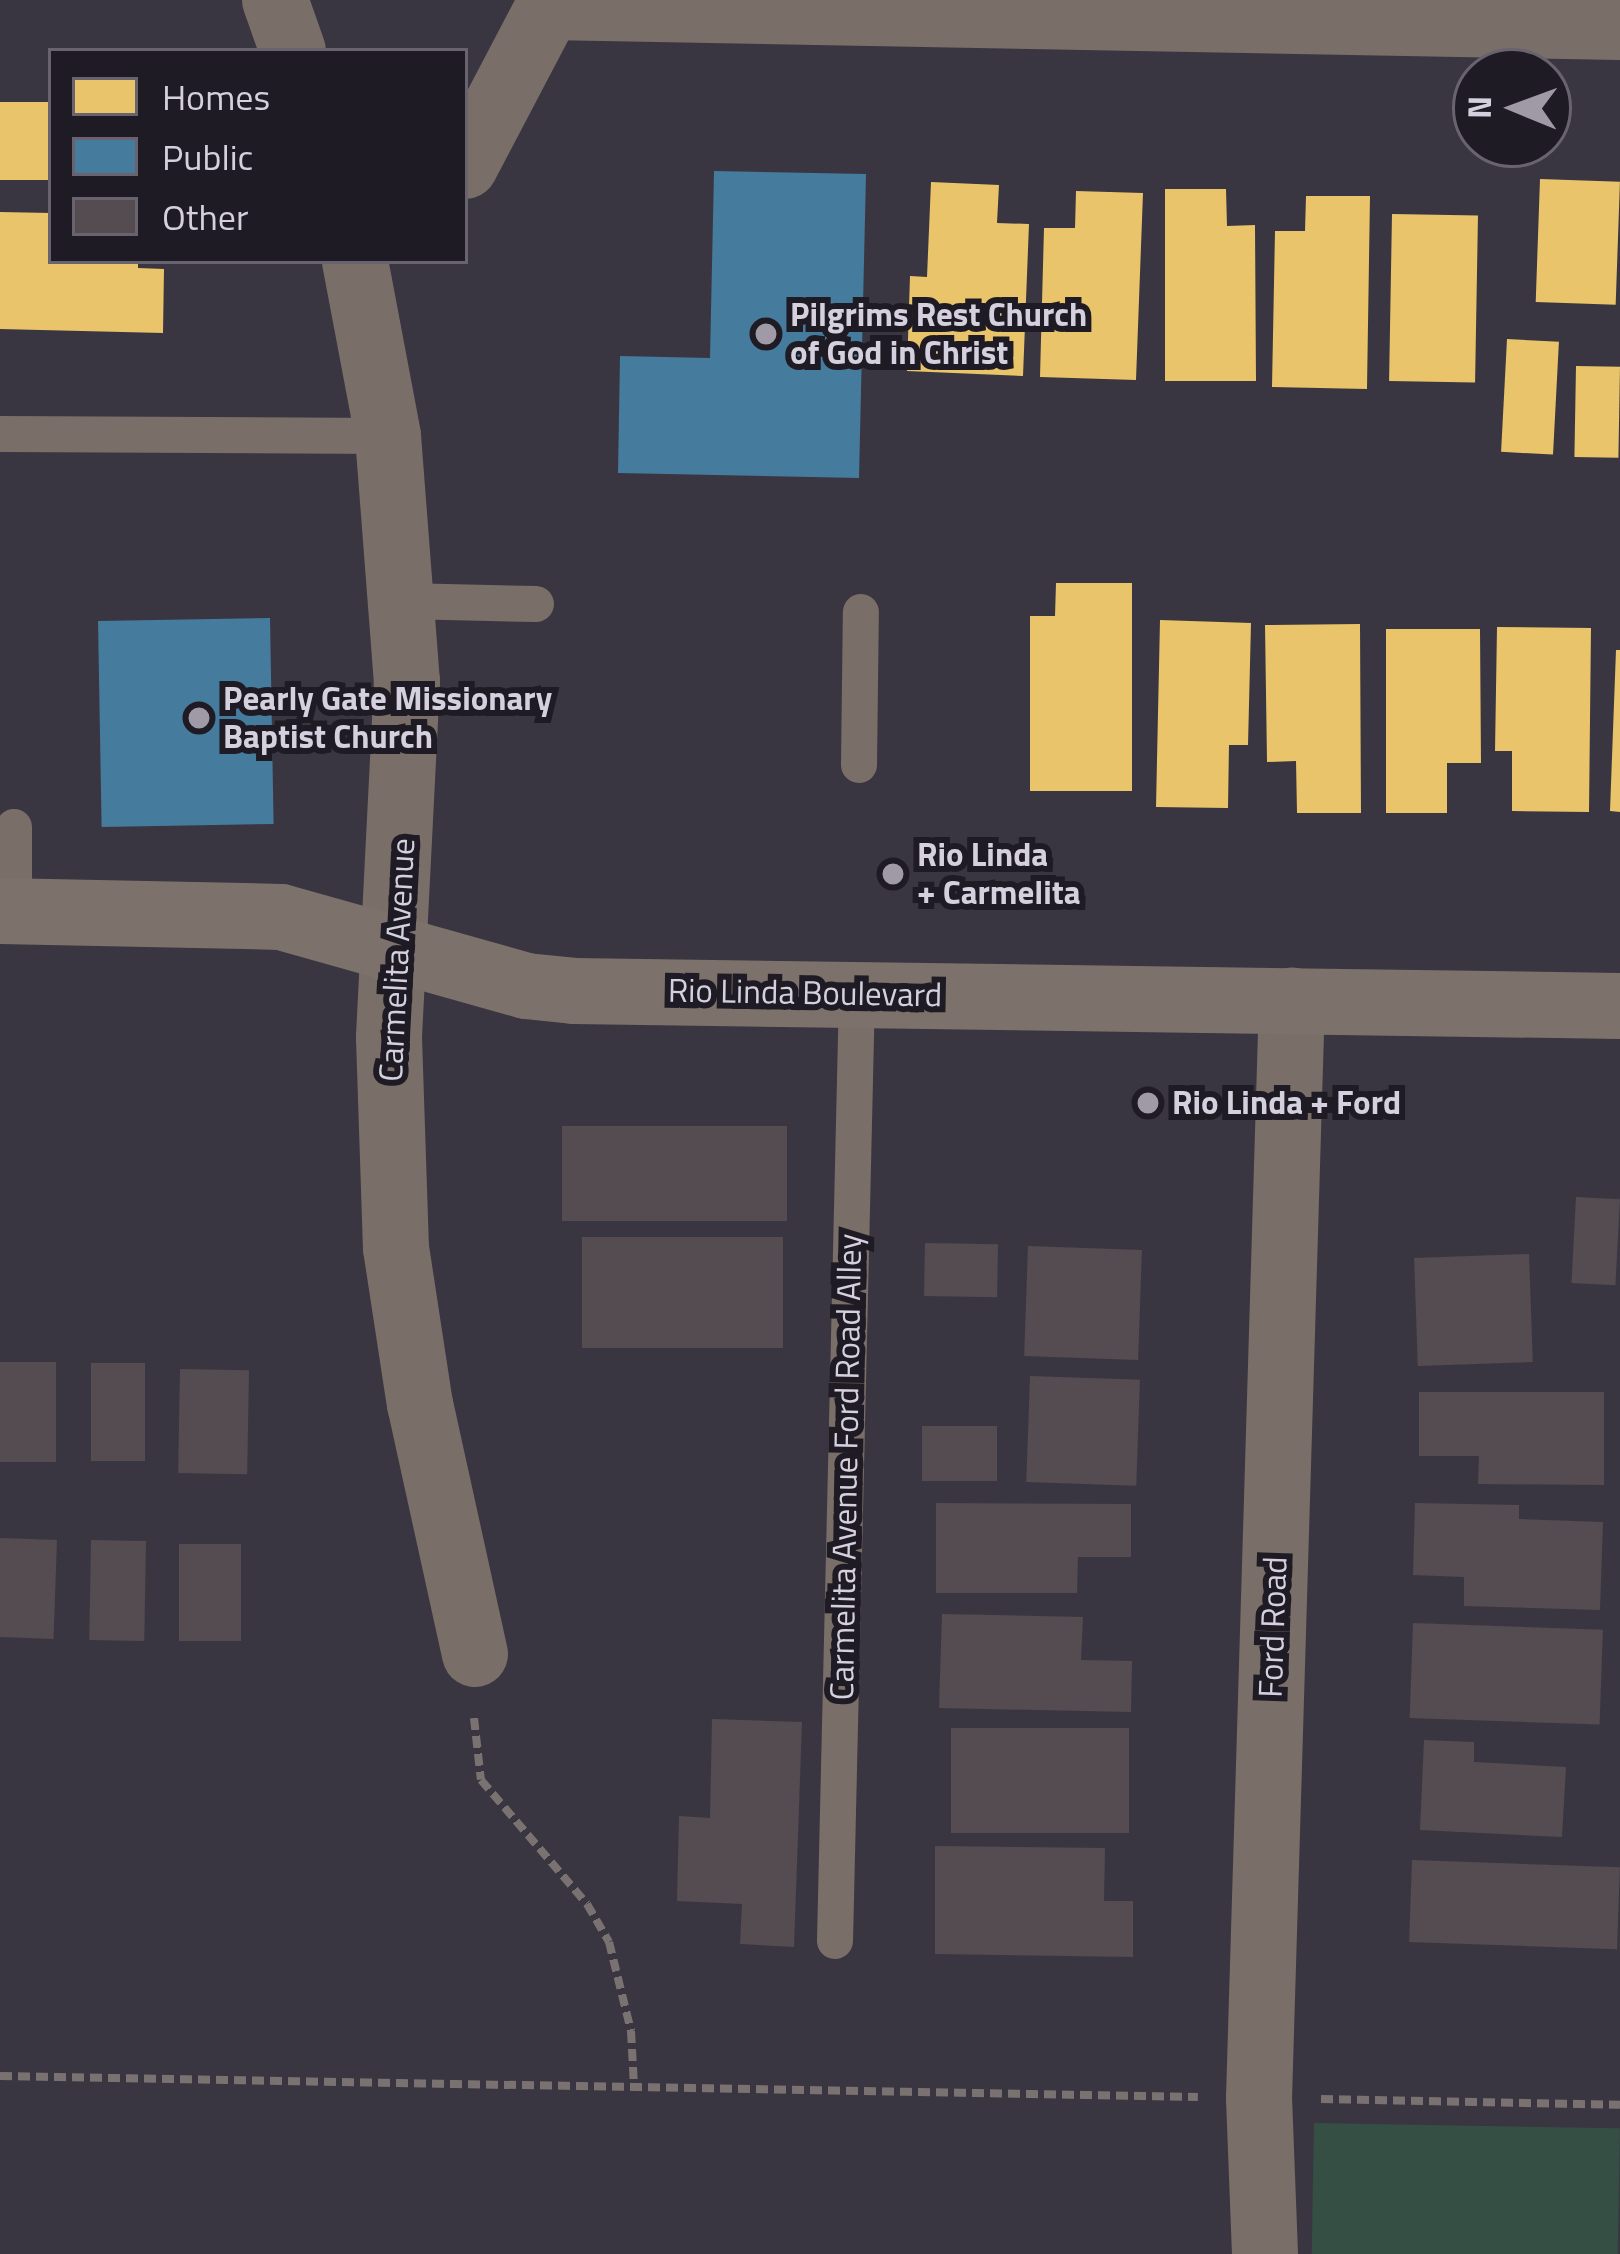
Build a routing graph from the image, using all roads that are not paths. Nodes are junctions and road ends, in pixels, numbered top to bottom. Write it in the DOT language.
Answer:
graph roads {
  1 [pos="275,0"];
  2 [pos="551,3"];
  3 [pos="1070,8"];
  4 [pos="1620,27"];
  5 [pos="291,48"];
  6 [pos="468,160"];
  7 [pos="356,264"];
  8 [pos="407,264"];
  9 [pos="370,327"];
  10 [pos="0,434"];
  11 [pos="388,436"];
  12 [pos="403,601"];
  13 [pos="536,604"];
  14 [pos="861,612"];
  15 [pos="859,764"];
  16 [pos="14,827"];
  17 [pos="7,911"];
  18 [pos="394,949"];
  19 [pos="857,994"];
  20 [pos="1292,1000"];
  21 [pos="1620,1006"];
  22 [pos="476,1654"];
  23 [pos="835,1941"];
  24 [pos="1265,2254"];
  1 -- 5 [label="street"];
  2 -- 3 [label="street"];
  2 -- 6 [label="street"];
  3 -- 4 [label="street"];
  7 -- 9 [label="street, Carmelita Avenue"];
  8 -- 9 [label="street"];
  9 -- 11 [label="street, Carmelita Avenue"];
  10 -- 11 [label="lane"];
  11 -- 12 [label="street, Carmelita Avenue"];
  12 -- 13 [label="lane"];
  12 -- 18 [label="street, Carmelita Avenue"];
  14 -- 15 [label="lane"];
  16 -- 17 [label="lane"];
  17 -- 18 [label="main road, Rio Linda Boulevard"];
  18 -- 19 [label="main road, Rio Linda Boulevard"];
  18 -- 22 [label="street, Carmelita Avenue"];
  19 -- 20 [label="main road, Rio Linda Boulevard"];
  19 -- 23 [label="lane, Carmelita Avenue Ford Road Alley"];
  20 -- 21 [label="main road, Rio Linda Boulevard"];
  20 -- 24 [label="street, Ford Road"];
}
